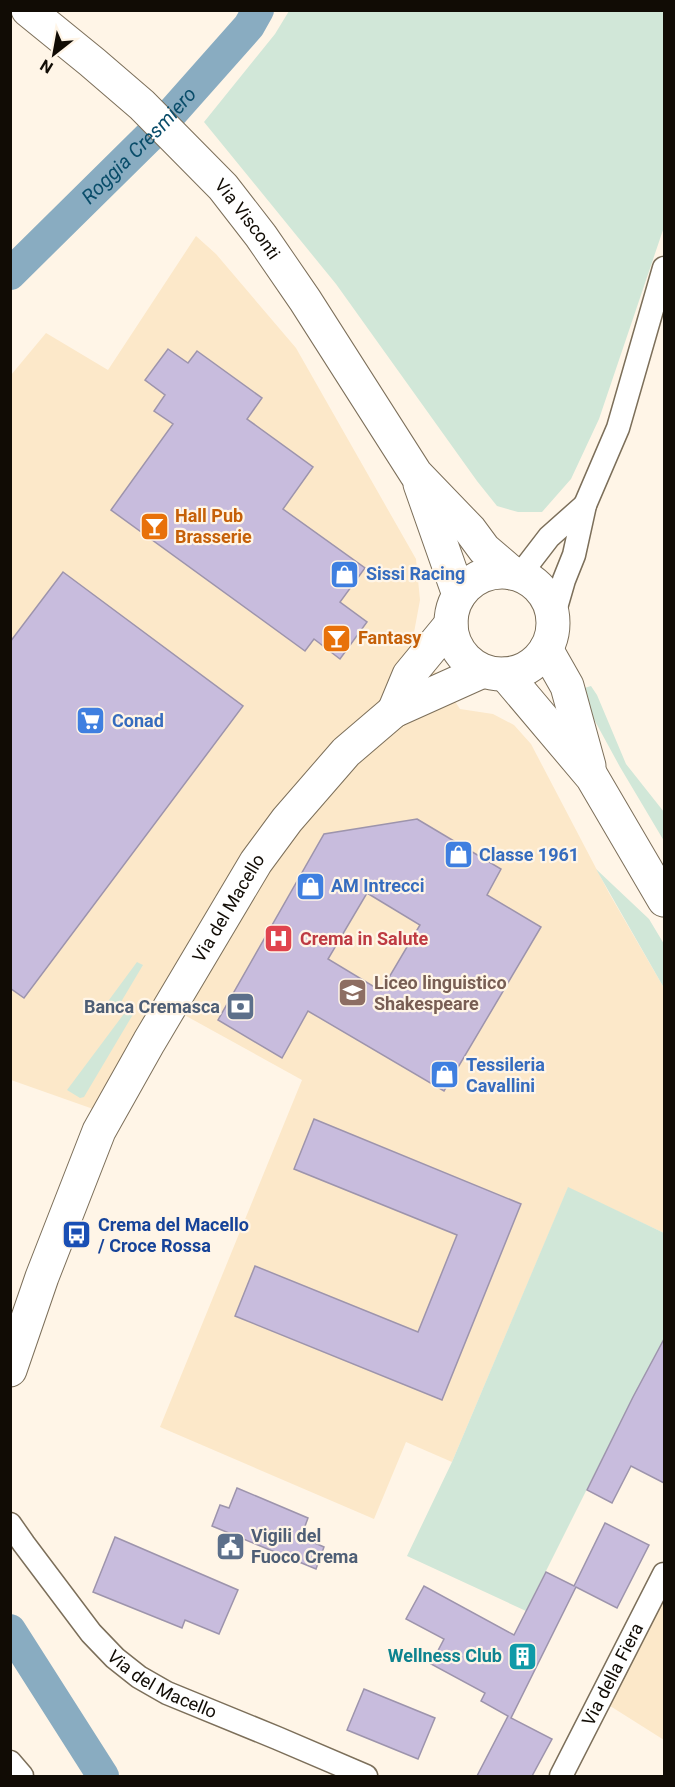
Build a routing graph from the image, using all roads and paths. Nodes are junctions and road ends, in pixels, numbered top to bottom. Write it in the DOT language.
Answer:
graph roads {
  1 [pos="28,10"];
  2 [pos="664,272"];
  3 [pos="416,474"];
  4 [pos="585,505"];
  5 [pos="516,574"];
  6 [pos="455,609"];
  7 [pos="549,634"];
  8 [pos="494,673"];
  9 [pos="394,711"];
  10 [pos="592,777"];
  11 [pos="664,900"];
  12 [pos="42,1277"];
  13 [pos="10,1307"];
  14 [pos="10,1370"];
  15 [pos="10,1524"];
  16 [pos="664,1574"];
  17 [pos="10,1762"];
  18 [pos="22,1776"];
  19 [pos="366,1776"];
  20 [pos="561,1776"];
  1 -- 3 [label="main road, Via Visconti"];
  2 -- 4 [label="street"];
  3 -- 5 [label="main road, Via Visconti"];
  3 -- 6 [label="main road, Via Visconti"];
  4 -- 5 [label="street"];
  4 -- 7 [label="street"];
  5 -- 6 [label="main road"];
  5 -- 7 [label="main road"];
  6 -- 8 [label="main road"];
  6 -- 9 [label="main road, Via del Macello"];
  7 -- 8 [label="main road"];
  7 -- 10 [label="main road"];
  8 -- 9 [label="main road, Via del Macello"];
  8 -- 10 [label="main road"];
  9 -- 12 [label="main road, Via del Macello"];
  10 -- 11 [label="main road"];
  12 -- 13 [label="main road"];
  12 -- 14 [label="main road, Via del Macello"];
  15 -- 19 [label="street, Via del Macello"];
  16 -- 20 [label="street, Via della Fiera"];
  17 -- 18 [label="street"];
}
